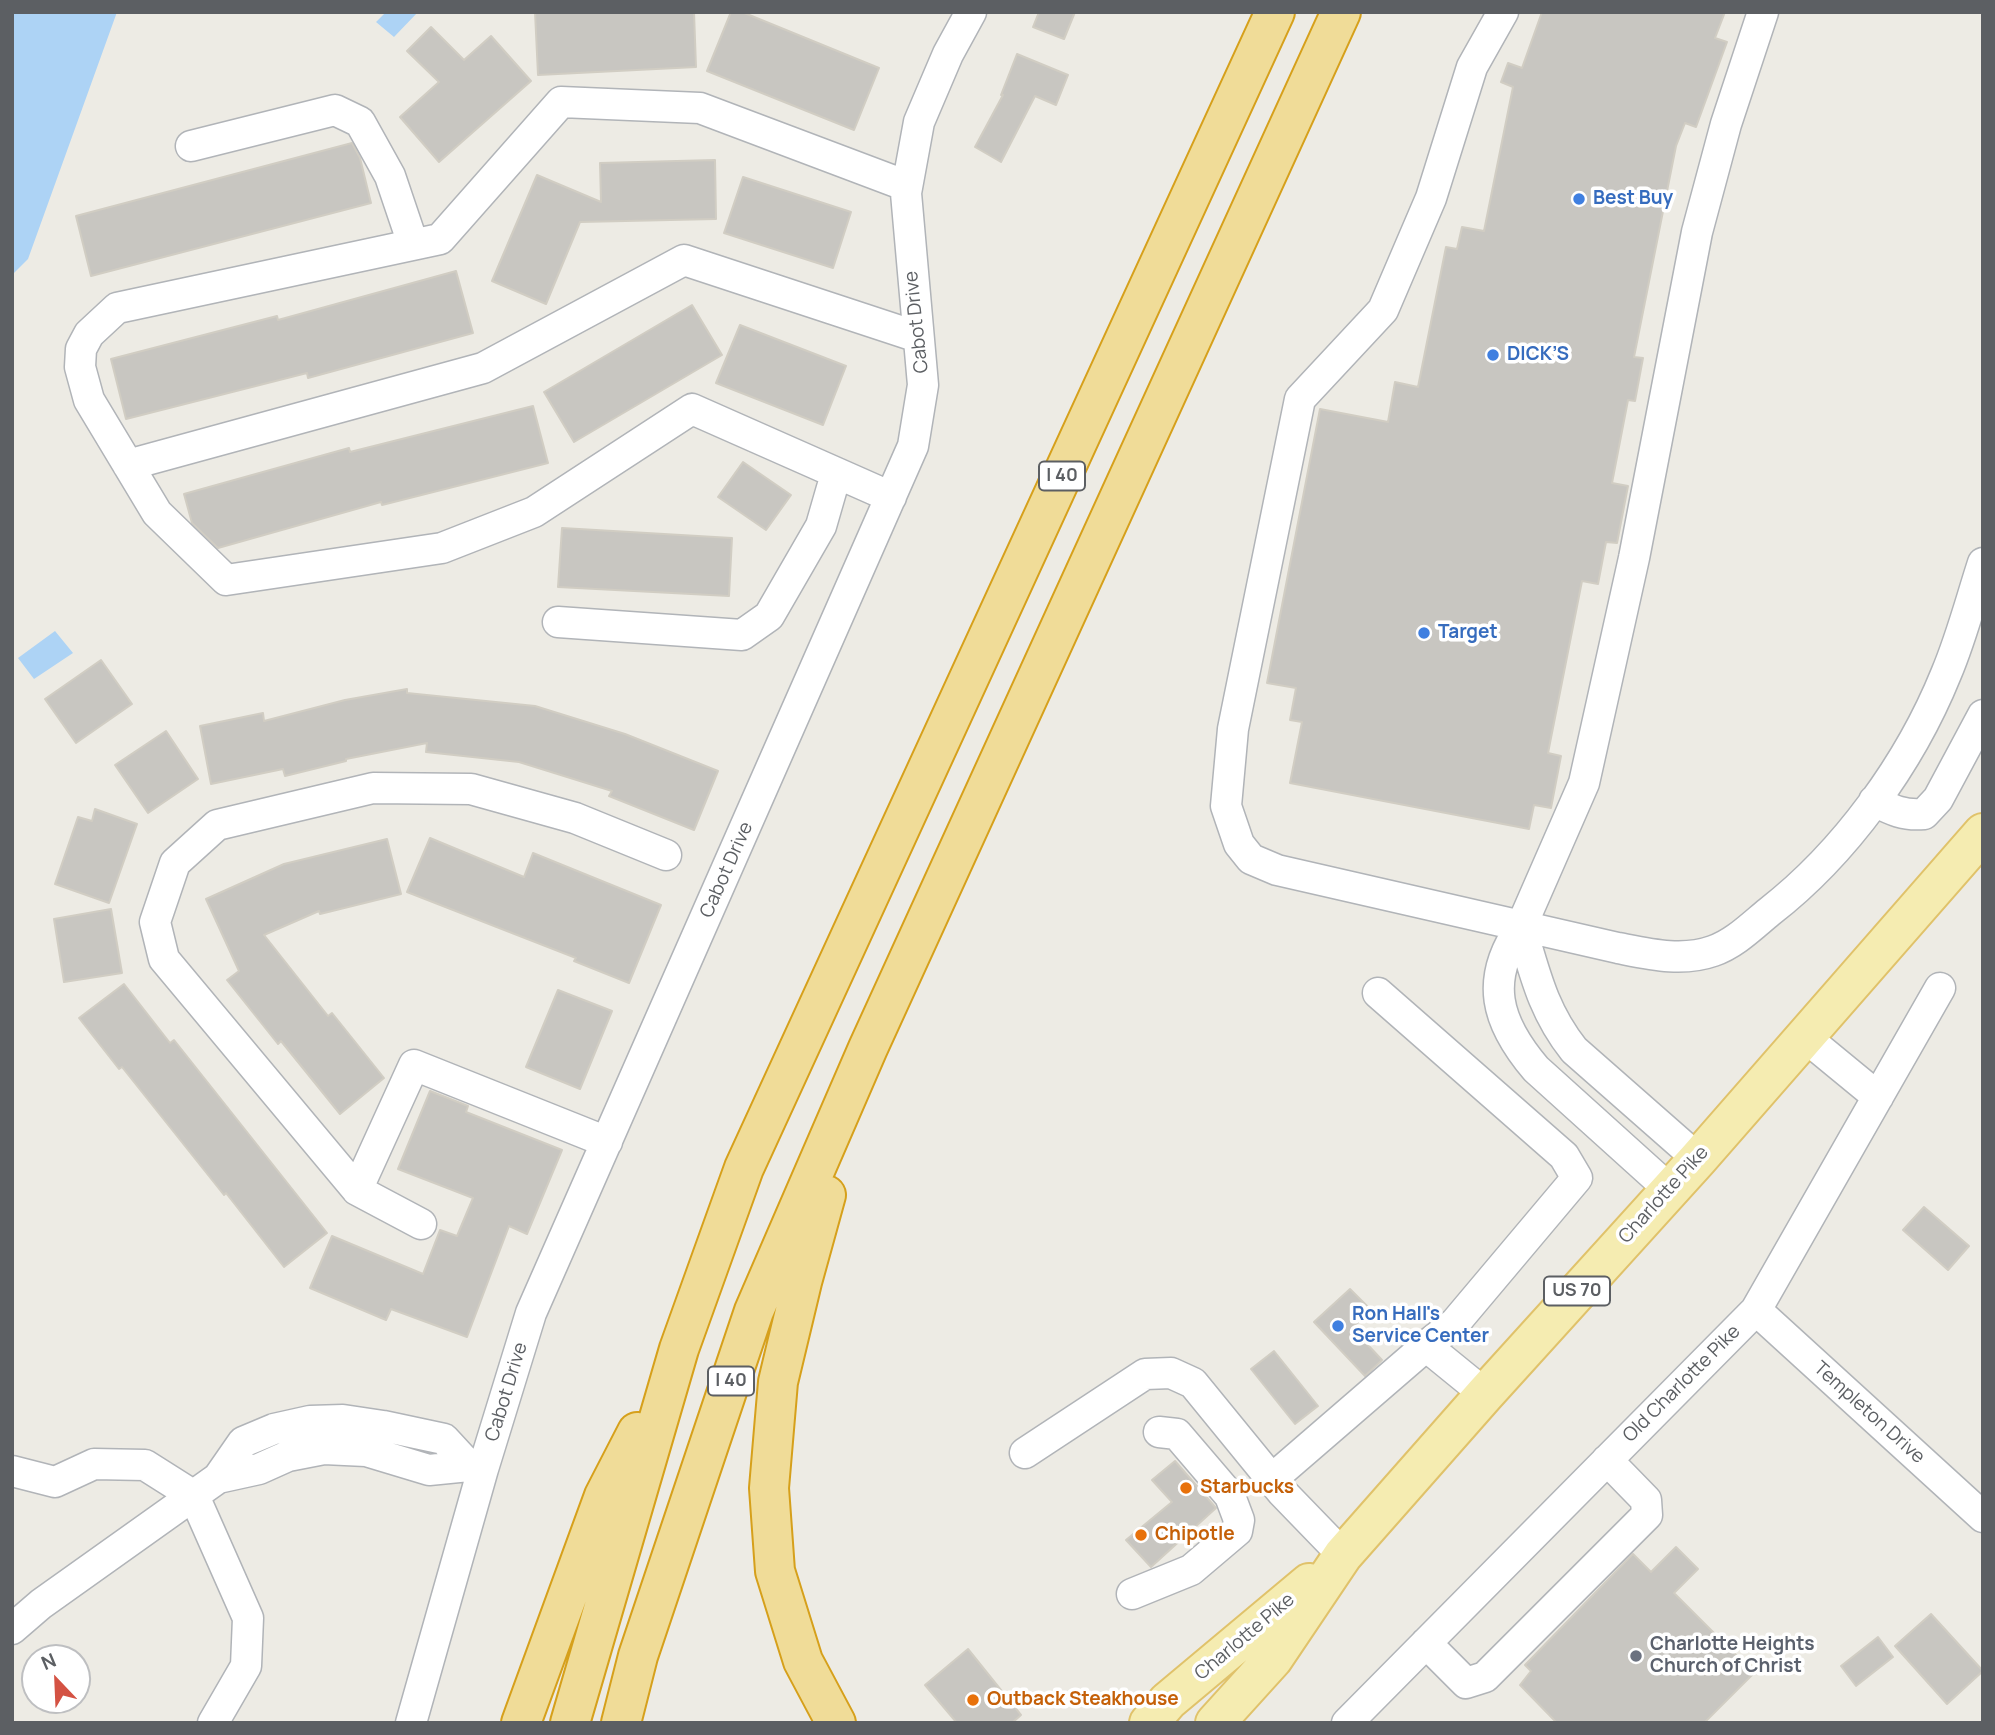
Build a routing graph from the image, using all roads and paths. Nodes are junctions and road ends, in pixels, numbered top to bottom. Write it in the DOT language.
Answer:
graph roads {
  1 [pos="971,12"];
  2 [pos="1275,12"];
  3 [pos="1340,12"];
  4 [pos="1503,12"];
  5 [pos="1763,12"];
  6 [pos="191,146"];
  7 [pos="907,186"];
  8 [pos="413,244"];
  9 [pos="918,337"];
  10 [pos="128,465"];
  11 [pos="836,474"];
  12 [pos="891,497"];
  13 [pos="1983,563"];
  14 [pos="558,622"];
  15 [pos="1983,715"];
  16 [pos="1874,801"];
  17 [pos="1983,834"];
  18 [pos="666,855"];
  19 [pos="1521,928"];
  20 [pos="1940,988"];
  21 [pos="1378,993"];
  22 [pos="1805,1037"];
  23 [pos="867,1048"];
  24 [pos="1878,1097"];
  25 [pos="607,1142"];
  26 [pos="1698,1159"];
  27 [pos="1669,1189"];
  28 [pos="357,1190"];
  29 [pos="421,1224"];
  30 [pos="1756,1310"];
  31 [pos="1426,1346"];
  32 [pos="679,1349"];
  33 [pos="1485,1394"];
  34 [pos="1159,1432"];
  35 [pos="1025,1453"];
  36 [pos="1607,1460"];
  37 [pos="476,1467"];
  38 [pos="12,1471"];
  39 [pos="1272,1479"];
  40 [pos="194,1496"];
  41 [pos="1983,1517"];
  42 [pos="1343,1555"];
  43 [pos="1132,1594"];
  44 [pos="12,1629"];
  45 [pos="1426,1643"];
  46 [pos="213,1723"];
  47 [pos="411,1723"];
  48 [pos="521,1723"];
  49 [pos="570,1723"];
  50 [pos="621,1723"];
  51 [pos="836,1723"];
  52 [pos="1149,1723"];
  53 [pos="1215,1723"];
  54 [pos="1347,1723"];
  1 -- 7 [label="street, Cabot Drive"];
  2 -- 32 [label="highway, I 40"];
  3 -- 23 [label="highway, I 40"];
  4 -- 19 [label="street"];
  5 -- 19 [label="street"];
  6 -- 8 [label="street"];
  7 -- 8 [label="street"];
  7 -- 9 [label="street, Cabot Drive"];
  8 -- 10 [label="street"];
  9 -- 10 [label="street"];
  9 -- 12 [label="street, Cabot Drive"];
  10 -- 11 [label="street"];
  11 -- 12 [label="street"];
  11 -- 14 [label="street"];
  12 -- 25 [label="street, Cabot Drive"];
  13 -- 16 [label="street"];
  15 -- 16 [label="street"];
  16 -- 19 [label="street"];
  17 -- 22 [label="main road, Charlotte Pike / US 70"];
  18 -- 28 [label="street"];
  19 -- 26 [label="street"];
  19 -- 27 [label="street"];
  20 -- 24 [label="street, Old Charlotte Pike"];
  21 -- 31 [label="street"];
  22 -- 24 [label="street"];
  22 -- 26 [label="main road, Charlotte Pike / US 70"];
  23 -- 50 [label="highway, I 40"];
  23 -- 51 [label="highway"];
  24 -- 30 [label="street, Old Charlotte Pike"];
  25 -- 28 [label="street"];
  25 -- 37 [label="street, Cabot Drive"];
  26 -- 27 [label="main road, Charlotte Pike / US 70"];
  27 -- 33 [label="main road, Charlotte Pike / US 70"];
  28 -- 29 [label="street"];
  30 -- 36 [label="street, Old Charlotte Pike"];
  30 -- 41 [label="street, Templeton Drive"];
  31 -- 33 [label="street"];
  31 -- 39 [label="street"];
  32 -- 48 [label="highway"];
  32 -- 49 [label="highway, I 40"];
  33 -- 42 [label="main road, Charlotte Pike / US 70"];
  34 -- 43 [label="street"];
  35 -- 39 [label="street"];
  36 -- 45 [label="street, Old Charlotte Pike"];
  36 -- 45 [label="street"];
  37 -- 40 [label="street"];
  37 -- 47 [label="street, Cabot Drive"];
  38 -- 40 [label="street"];
  39 -- 42 [label="street"];
  40 -- 44 [label="street"];
  40 -- 46 [label="street"];
  42 -- 52 [label="main road, Charlotte Pike / US 70"];
  42 -- 53 [label="main road, Charlotte Pike / US 70"];
  45 -- 54 [label="street, Old Charlotte Pike"];
}
